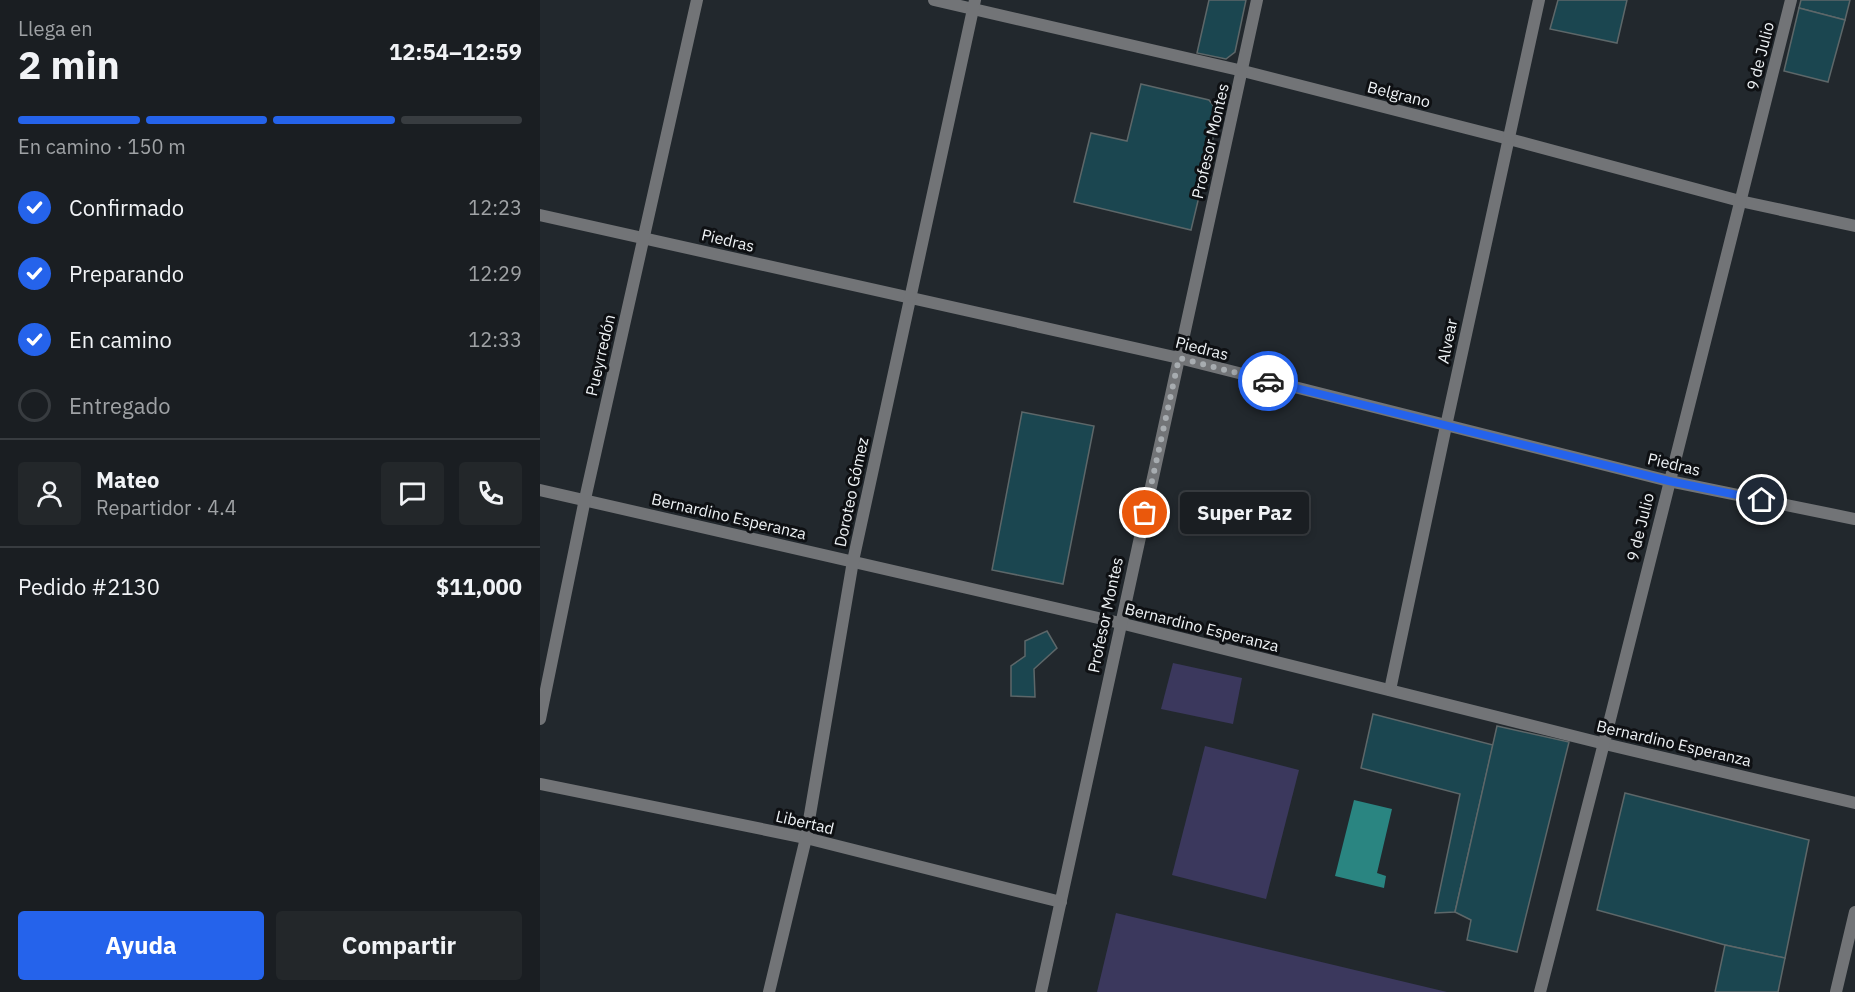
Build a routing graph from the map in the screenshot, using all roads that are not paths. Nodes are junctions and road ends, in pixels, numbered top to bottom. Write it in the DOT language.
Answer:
graph roads {
  1 [pos="697,0"];
  2 [pos="934,0"];
  3 [pos="1257,0"];
  4 [pos="1539,0"];
  5 [pos="1791,0"];
  6 [pos="974,4"];
  7 [pos="1242,71"];
  8 [pos="1509,139"];
  9 [pos="1740,201"];
  10 [pos="540,215"];
  11 [pos="1855,226"];
  12 [pos="644,238"];
  13 [pos="910,298"];
  14 [pos="1179,358"];
  15 [pos="1446,426"];
  16 [pos="1669,481"];
  17 [pos="540,490"];
  18 [pos="585,499"];
  19 [pos="1855,519"];
  20 [pos="853,561"];
  21 [pos="1120,623"];
  22 [pos="1390,690"];
  23 [pos="540,719"];
  24 [pos="1605,744"];
  25 [pos="540,784"];
  26 [pos="1855,803"];
  27 [pos="806,838"];
  28 [pos="1061,902"];
  29 [pos="1855,912"];
  30 [pos="769,992"];
  31 [pos="1041,992"];
  32 [pos="1540,992"];
  33 [pos="1836,992"];
  1 -- 12 [label="street, Pueyrredón"];
  2 -- 6 [label="street, Belgrano"];
  3 -- 7 [label="street, Profesor Montes"];
  4 -- 8 [label="street, Alvear"];
  5 -- 9 [label="street, 9 de Julio"];
  6 -- 7 [label="street, Belgrano"];
  6 -- 13 [label="street, Doroteo Gómez"];
  7 -- 8 [label="street, Belgrano"];
  7 -- 14 [label="street, Profesor Montes"];
  8 -- 9 [label="street, Belgrano"];
  8 -- 15 [label="street, Alvear"];
  9 -- 11 [label="street, Belgrano"];
  9 -- 16 [label="street, 9 de Julio"];
  10 -- 12 [label="street, Piedras"];
  12 -- 13 [label="street, Piedras"];
  12 -- 18 [label="street, Pueyrredón"];
  13 -- 14 [label="street, Piedras"];
  13 -- 20 [label="street, Doroteo Gómez"];
  14 -- 15 [label="street, Piedras"];
  14 -- 21 [label="street, Profesor Montes"];
  15 -- 16 [label="street, Piedras"];
  15 -- 22 [label="street, Alvear"];
  16 -- 19 [label="street, Piedras"];
  16 -- 24 [label="street, 9 de Julio"];
  17 -- 18 [label="street, Bernardino Esperanza"];
  18 -- 20 [label="street, Bernardino Esperanza"];
  18 -- 23 [label="street, Pueyrredón"];
  20 -- 21 [label="street, Bernardino Esperanza"];
  20 -- 27 [label="street, Doroteo Gómez"];
  21 -- 22 [label="street, Bernardino Esperanza"];
  21 -- 28 [label="street, Profesor Montes"];
  22 -- 24 [label="street, Bernardino Esperanza"];
  24 -- 26 [label="street, Bernardino Esperanza"];
  24 -- 32 [label="street, 9 de Julio"];
  25 -- 27 [label="street, Libertad"];
  27 -- 28 [label="street, Libertad"];
  27 -- 30 [label="street, Doroteo Gómez"];
  28 -- 31 [label="street, Profesor Montes"];
  29 -- 33 [label="street"];
}
